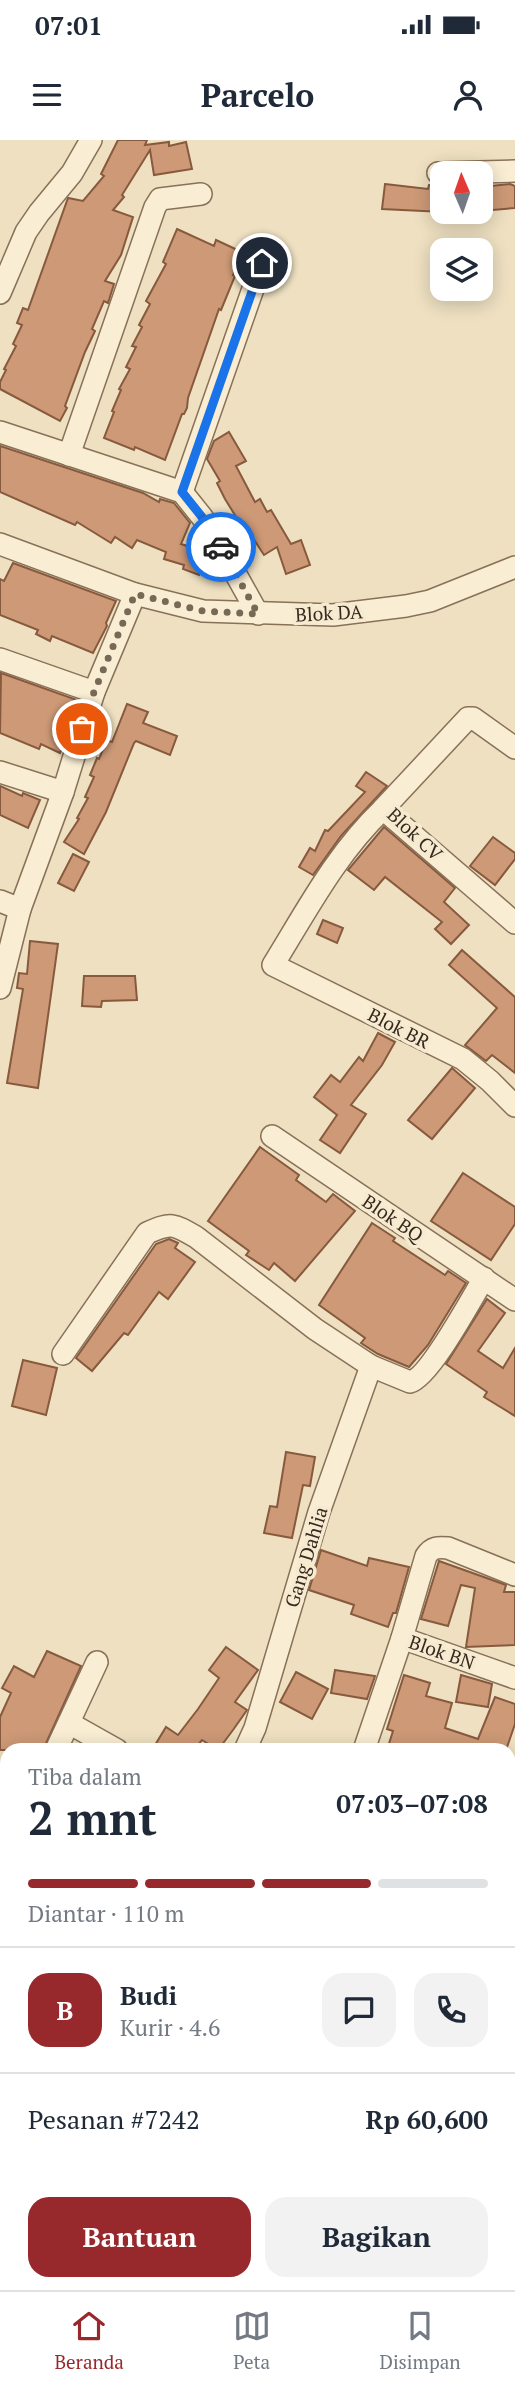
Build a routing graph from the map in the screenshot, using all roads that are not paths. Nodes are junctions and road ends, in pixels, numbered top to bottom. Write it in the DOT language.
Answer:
graph roads {
  1 [pos="91,140"];
  2 [pos="494,172"];
  3 [pos="515,172"];
  4 [pos="201,194"];
  5 [pos="262,263"];
  6 [pos="0,293"];
  7 [pos="0,432"];
  8 [pos="69,455"];
  9 [pos="182,492"];
  10 [pos="0,544"];
  11 [pos="515,567"];
  12 [pos="135,594"];
  13 [pos="258,614"];
  14 [pos="0,659"];
  15 [pos="94,692"];
  16 [pos="515,748"];
  17 [pos="0,772"];
  18 [pos="63,792"];
  19 [pos="383,809"];
  20 [pos="0,901"];
  21 [pos="20,909"];
  22 [pos="515,923"];
  23 [pos="0,988"];
  24 [pos="515,1106"];
  25 [pos="272,1136"];
  26 [pos="484,1278"];
  27 [pos="515,1300"];
  28 [pos="63,1354"];
  29 [pos="372,1366"];
  30 [pos="515,1576"];
  31 [pos="402,1638"];
  32 [pos="97,1662"];
  33 [pos="515,1678"];
  34 [pos="69,1723"];
  35 [pos="59,1743"];
  36 [pos="105,1743"];
  37 [pos="248,1743"];
  38 [pos="367,1743"];
  1 -- 6 [label="street"];
  2 -- 3 [label="street"];
  4 -- 8 [label="street"];
  5 -- 9 [label="street"];
  7 -- 8 [label="street"];
  8 -- 9 [label="street"];
  9 -- 13 [label="street"];
  10 -- 12 [label="street, Blok DA"];
  11 -- 13 [label="street, Blok DA"];
  12 -- 13 [label="street, Blok DA"];
  12 -- 15 [label="street"];
  14 -- 15 [label="street"];
  15 -- 18 [label="street"];
  16 -- 19 [label="street, Blok CV"];
  17 -- 18 [label="street"];
  18 -- 21 [label="street"];
  19 -- 22 [label="street, Blok CV"];
  19 -- 24 [label="street, Blok BR"];
  20 -- 21 [label="street"];
  21 -- 23 [label="street"];
  25 -- 26 [label="street, Blok BQ"];
  26 -- 27 [label="street, Blok BQ"];
  26 -- 29 [label="street"];
  28 -- 29 [label="street"];
  29 -- 37 [label="street, Gang Dahlia"];
  30 -- 31 [label="street"];
  31 -- 33 [label="street, Blok BN"];
  31 -- 38 [label="street, Blok BN"];
  32 -- 34 [label="street"];
  34 -- 35 [label="street"];
  34 -- 36 [label="street"];
}
